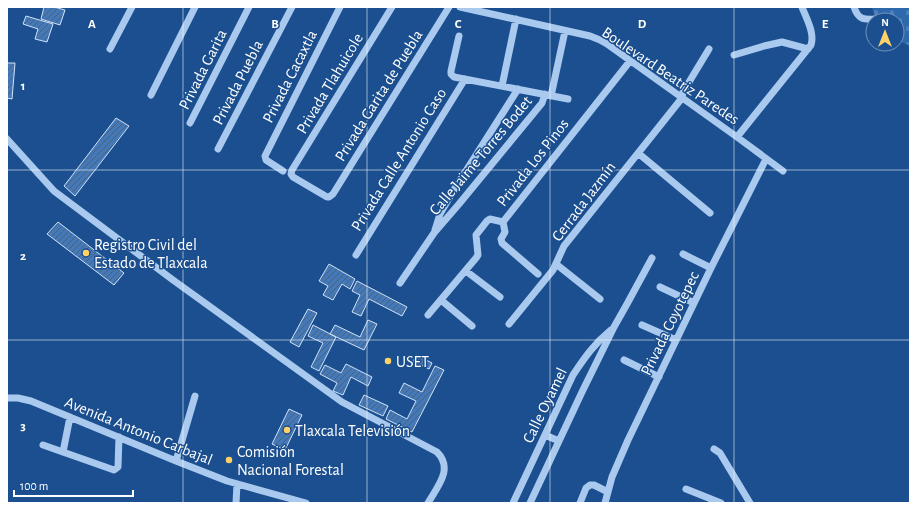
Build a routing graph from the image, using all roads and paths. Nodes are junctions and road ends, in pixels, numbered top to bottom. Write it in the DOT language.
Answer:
graph roads {
  1 [pos="132,7"];
  2 [pos="195,7"];
  3 [pos="249,7"];
  4 [pos="292,7"];
  5 [pos="340,7"];
  6 [pos="392,7"];
  7 [pos="449,7"];
  8 [pos="460,7"];
  9 [pos="802,7"];
  10 [pos="854,7"];
  11 [pos="490,10"];
  12 [pos="865,18"];
  13 [pos="516,19"];
  14 [pos="565,31"];
  15 [pos="459,36"];
  16 [pos="110,49"];
  17 [pos="709,49"];
  18 [pos="808,49"];
  19 [pos="734,55"];
  20 [pos="630,61"];
  21 [pos="465,79"];
  22 [pos="502,86"];
  23 [pos="518,89"];
  24 [pos="150,95"];
  25 [pos="548,95"];
  26 [pos="682,98"];
  27 [pos="568,99"];
  28 [pos="190,123"];
  29 [pos="737,137"];
  30 [pos="7,139"];
  31 [pos="218,149"];
  32 [pos="638,153"];
  33 [pos="766,159"];
  34 [pos="283,171"];
  35 [pos="783,171"];
  36 [pos="330,197"];
  37 [pos="710,213"];
  38 [pos="502,222"];
  39 [pos="434,233"];
  40 [pos="356,254"];
  41 [pos="684,254"];
  42 [pos="652,258"];
  43 [pos="556,264"];
  44 [pos="711,268"];
  45 [pos="466,271"];
  46 [pos="538,274"];
  47 [pos="400,284"];
  48 [pos="660,287"];
  49 [pos="500,297"];
  50 [pos="600,299"];
  51 [pos="440,300"];
  52 [pos="694,303"];
  53 [pos="428,315"];
  54 [pos="509,324"];
  55 [pos="642,325"];
  56 [pos="472,326"];
  57 [pos="614,327"];
  58 [pos="676,340"];
  59 [pos="624,360"];
  60 [pos="659,377"];
  61 [pos="195,396"];
  62 [pos="7,398"];
  63 [pos="70,417"];
  64 [pos="545,435"];
  65 [pos="119,437"];
  66 [pos="559,441"];
  67 [pos="43,445"];
  68 [pos="714,449"];
  69 [pos="63,452"];
  70 [pos="176,461"];
  71 [pos="237,484"];
  72 [pos="686,489"];
  73 [pos="608,492"];
  74 [pos="236,503"];
  75 [pos="306,503"];
  76 [pos="428,503"];
  77 [pos="513,503"];
  78 [pos="530,503"];
  79 [pos="580,503"];
  80 [pos="605,503"];
  81 [pos="721,503"];
  82 [pos="750,503"];
  1 -- 16 [label="street"];
  2 -- 24 [label="street"];
  3 -- 28 [label="street, Privada Garita"];
  4 -- 31 [label="street, Privada Puebla"];
  5 -- 34 [label="street, Privada Cacaxtla"];
  6 -- 36 [label="street, Privada Tlahuicole"];
  7 -- 36 [label="street, Privada Garita de Puebla"];
  8 -- 11 [label="street, Boulevard Beatriz Paredes"];
  9 -- 18 [label="street"];
  10 -- 12 [label="street"];
  11 -- 13 [label="street, Boulevard Beatriz Paredes"];
  13 -- 14 [label="street, Boulevard Beatriz Paredes"];
  13 -- 22 [label="street"];
  14 -- 20 [label="street, Boulevard Beatriz Paredes"];
  14 -- 25 [label="street, Calle Jaime Torres Bodet"];
  15 -- 21 [label="street"];
  17 -- 26 [label="street, Cerrada Jazmín"];
  18 -- 19 [label="street"];
  18 -- 29 [label="street"];
  20 -- 26 [label="street, Boulevard Beatriz Paredes"];
  20 -- 38 [label="street, Privada Los Pinos"];
  21 -- 22 [label="street"];
  21 -- 40 [label="street, Privada Calle Antonio Caso"];
  22 -- 23 [label="street"];
  23 -- 25 [label="street"];
  23 -- 39 [label="street, Calle Jaime Torres Bodet"];
  25 -- 27 [label="street"];
  25 -- 39 [label="street, Calle Jaime Torres Bodet"];
  26 -- 29 [label="street, Boulevard Beatriz Paredes"];
  26 -- 32 [label="street, Cerrada Jazmín"];
  29 -- 33 [label="street, Boulevard Beatriz Paredes"];
  30 -- 76 [label="street"];
  32 -- 37 [label="street"];
  32 -- 43 [label="street, Cerrada Jazmín"];
  33 -- 35 [label="street, Boulevard Beatriz Paredes"];
  33 -- 44 [label="street, Privada Coyotepec"];
  38 -- 45 [label="street, Privada Los Pinos"];
  38 -- 46 [label="street"];
  39 -- 47 [label="street, Calle Jaime Torres Bodet"];
  41 -- 44 [label="street"];
  42 -- 57 [label="street"];
  43 -- 50 [label="street"];
  43 -- 54 [label="street, Cerrada Jazmín"];
  44 -- 52 [label="street, Privada Coyotepec"];
  45 -- 49 [label="street"];
  45 -- 51 [label="street, Privada Los Pinos"];
  48 -- 52 [label="street"];
  51 -- 53 [label="street, Privada Los Pinos"];
  51 -- 56 [label="street"];
  52 -- 58 [label="street, Privada Coyotepec"];
  55 -- 58 [label="street"];
  57 -- 64 [label="street, Calle Oyamel"];
  57 -- 66 [label="street"];
  58 -- 60 [label="street, Privada Coyotepec"];
  59 -- 60 [label="street"];
  60 -- 73 [label="street, Privada Coyotepec"];
  61 -- 70 [label="street"];
  62 -- 63 [label="street, Avenida Antonio Carbajal"];
  63 -- 65 [label="street, Avenida Antonio Carbajal"];
  63 -- 69 [label="street"];
  64 -- 66 [label="street"];
  64 -- 77 [label="street, Calle Oyamel"];
  65 -- 69 [label="street"];
  65 -- 70 [label="street, Avenida Antonio Carbajal"];
  66 -- 78 [label="street"];
  67 -- 69 [label="street"];
  68 -- 82 [label="street"];
  70 -- 71 [label="street, Avenida Antonio Carbajal"];
  71 -- 74 [label="street"];
  71 -- 75 [label="street, Avenida Antonio Carbajal"];
  72 -- 81 [label="street"];
  73 -- 79 [label="street"];
  73 -- 80 [label="street, Privada Coyotepec"];
}
